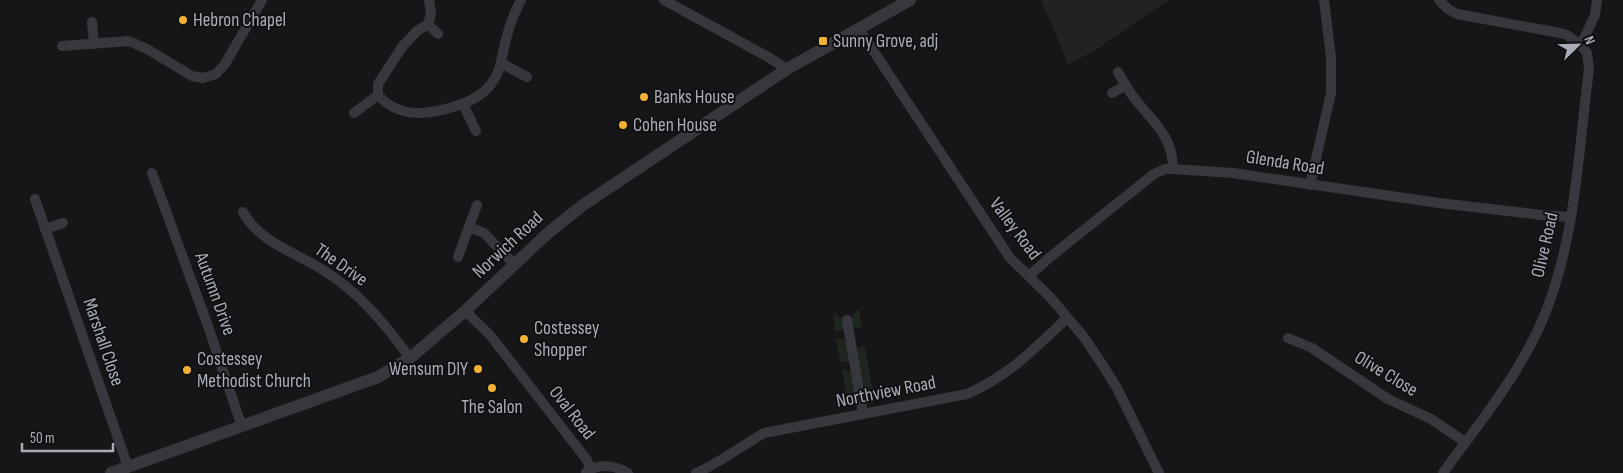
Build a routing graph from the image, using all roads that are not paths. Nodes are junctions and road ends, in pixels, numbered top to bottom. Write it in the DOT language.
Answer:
graph roads {
  1 [pos="262,0"];
  2 [pos="429,0"];
  3 [pos="521,0"];
  4 [pos="664,0"];
  5 [pos="910,0"];
  6 [pos="1324,0"];
  7 [pos="1440,0"];
  8 [pos="1597,0"];
  9 [pos="92,22"];
  10 [pos="428,24"];
  11 [pos="859,29"];
  12 [pos="438,34"];
  13 [pos="94,44"];
  14 [pos="1581,45"];
  15 [pos="62,46"];
  16 [pos="501,63"];
  17 [pos="787,68"];
  18 [pos="1118,72"];
  19 [pos="527,76"];
  20 [pos="1126,84"];
  21 [pos="1112,93"];
  22 [pos="378,95"];
  23 [pos="463,104"];
  24 [pos="354,113"];
  25 [pos="476,131"];
  26 [pos="1174,169"];
  27 [pos="152,173"];
  28 [pos="1310,185"];
  29 [pos="35,199"];
  30 [pos="477,205"];
  31 [pos="243,212"];
  32 [pos="1570,217"];
  33 [pos="63,223"];
  34 [pos="469,227"];
  35 [pos="46,230"];
  36 [pos="458,257"];
  37 [pos="514,264"];
  38 [pos="1029,276"];
  39 [pos="465,311"];
  40 [pos="1068,318"];
  41 [pos="847,320"];
  42 [pos="1288,338"];
  43 [pos="410,358"];
  44 [pos="863,414"];
  45 [pos="242,427"];
  46 [pos="1465,442"];
  47 [pos="128,467"];
  48 [pos="588,471"];
  49 [pos="111,473"];
  50 [pos="628,473"];
  51 [pos="696,473"];
  52 [pos="1159,473"];
  53 [pos="1443,473"];
  1 -- 13 [label="street"];
  2 -- 10 [label="street"];
  3 -- 16 [label="street"];
  4 -- 17 [label="street"];
  5 -- 11 [label="street, Norwich Road"];
  6 -- 28 [label="street"];
  7 -- 14 [label="street"];
  8 -- 14 [label="street"];
  9 -- 13 [label="street"];
  10 -- 12 [label="street"];
  10 -- 22 [label="street"];
  11 -- 17 [label="street, Norwich Road"];
  11 -- 38 [label="street, Valley Road"];
  13 -- 15 [label="street"];
  14 -- 32 [label="street, Olive Road"];
  16 -- 19 [label="street"];
  16 -- 23 [label="street"];
  17 -- 37 [label="street, Norwich Road"];
  18 -- 20 [label="street"];
  20 -- 21 [label="street"];
  20 -- 26 [label="street"];
  22 -- 23 [label="street"];
  22 -- 24 [label="street"];
  23 -- 25 [label="street"];
  26 -- 28 [label="street, Glenda Road"];
  26 -- 38 [label="street, Glenda Road"];
  27 -- 45 [label="street, Autumn Drive"];
  28 -- 32 [label="street, Glenda Road"];
  29 -- 35 [label="street, Marshall Close"];
  30 -- 34 [label="street"];
  31 -- 43 [label="street, The Drive"];
  32 -- 46 [label="street, Olive Road"];
  33 -- 35 [label="street"];
  34 -- 36 [label="street"];
  34 -- 37 [label="street"];
  35 -- 47 [label="street, Marshall Close"];
  37 -- 39 [label="street, Norwich Road"];
  38 -- 40 [label="street, Valley Road"];
  39 -- 43 [label="street, Norwich Road"];
  39 -- 48 [label="street, Oval Road"];
  40 -- 44 [label="street, Northview Road"];
  40 -- 52 [label="street, Valley Road"];
  41 -- 44 [label="street"];
  42 -- 46 [label="street, Olive Close"];
  43 -- 45 [label="street, Norwich Road"];
  44 -- 51 [label="street, Northview Road"];
  45 -- 47 [label="street, Norwich Road"];
  46 -- 53 [label="street, Olive Road"];
  47 -- 49 [label="street, Norwich Road"];
  48 -- 50 [label="street, Oval Road"];
}
